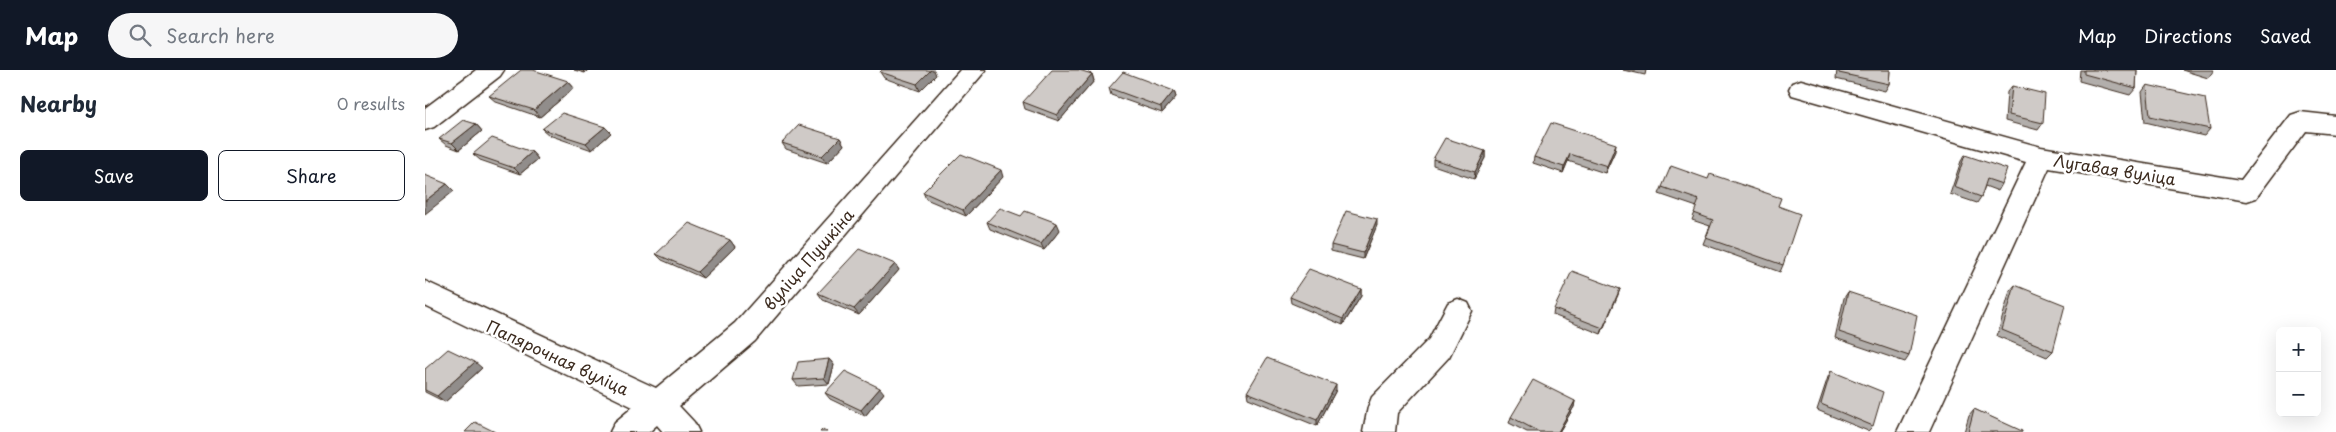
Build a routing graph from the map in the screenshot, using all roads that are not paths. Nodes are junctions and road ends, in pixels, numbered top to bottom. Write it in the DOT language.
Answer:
graph roads {
  1 [pos="492,70"];
  2 [pos="974,70"];
  3 [pos="1801,89"];
  4 [pos="425,121"];
  5 [pos="2336,125"];
  6 [pos="2041,158"];
  7 [pos="425,293"];
  8 [pos="1458,311"];
  9 [pos="659,404"];
  10 [pos="626,432"];
  11 [pos="683,432"];
  12 [pos="1379,432"];
  13 [pos="1913,432"];
  1 -- 4 [label="street"];
  2 -- 9 [label="street, вуліца Пушкіна"];
  3 -- 6 [label="street"];
  5 -- 6 [label="street, Лугавая вуліца"];
  6 -- 13 [label="street, Лугавая вуліца"];
  7 -- 9 [label="street, Папярочная вуліца"];
  8 -- 12 [label="street"];
  9 -- 10 [label="street, вуліца Пушкіна"];
  9 -- 11 [label="street, Папярочная вуліца"];
}
